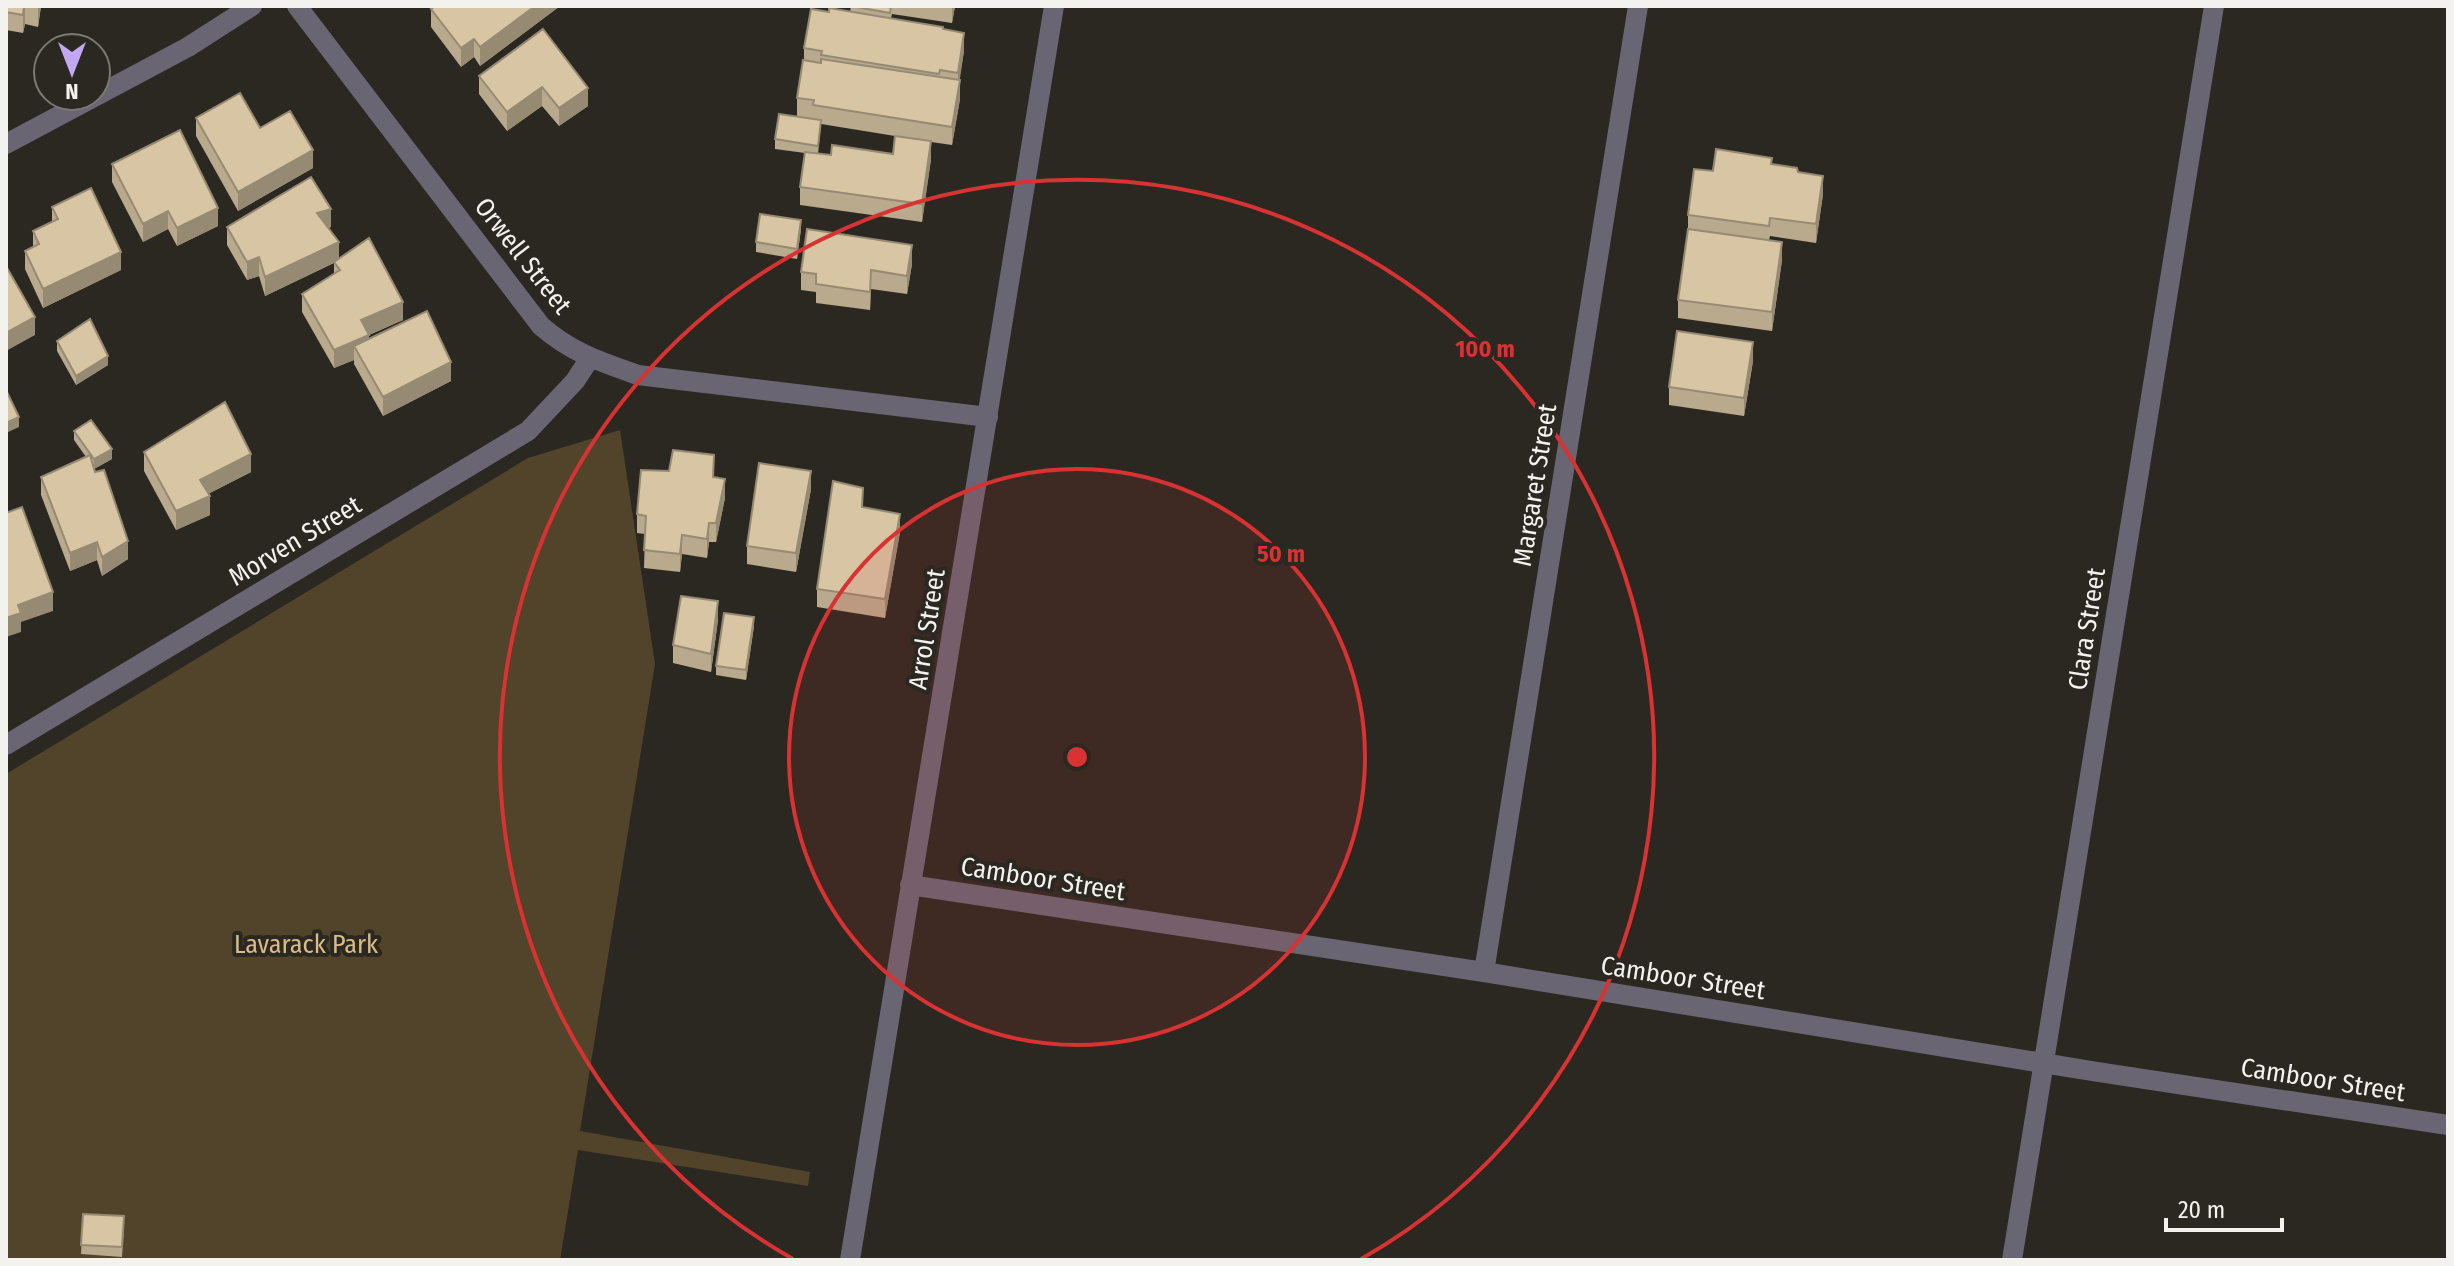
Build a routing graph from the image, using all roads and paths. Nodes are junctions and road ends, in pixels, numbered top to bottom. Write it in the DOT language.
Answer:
graph roads {
  1 [pos="252,6"];
  2 [pos="297,6"];
  3 [pos="1054,6"];
  4 [pos="1638,6"];
  5 [pos="2214,6"];
  6 [pos="11,139"];
  7 [pos="590,358"];
  8 [pos="988,417"];
  9 [pos="6,745"];
  10 [pos="910,885"];
  11 [pos="1484,972"];
  12 [pos="2044,1062"];
  13 [pos="2448,1125"];
  14 [pos="850,1260"];
  15 [pos="2012,1260"];
  1 -- 6 [label="street"];
  2 -- 7 [label="street, Orwell Street"];
  3 -- 8 [label="street, Arrol Street"];
  4 -- 11 [label="street, Margaret Street"];
  5 -- 12 [label="street, Clara Street"];
  7 -- 8 [label="street, Orwell Street"];
  7 -- 9 [label="street, Morven Street"];
  8 -- 10 [label="street, Arrol Street"];
  10 -- 11 [label="street, Camboor Street"];
  10 -- 14 [label="street, Arrol Street"];
  11 -- 12 [label="street, Camboor Street"];
  12 -- 13 [label="street, Camboor Street"];
  12 -- 15 [label="street, Clara Street"];
}
